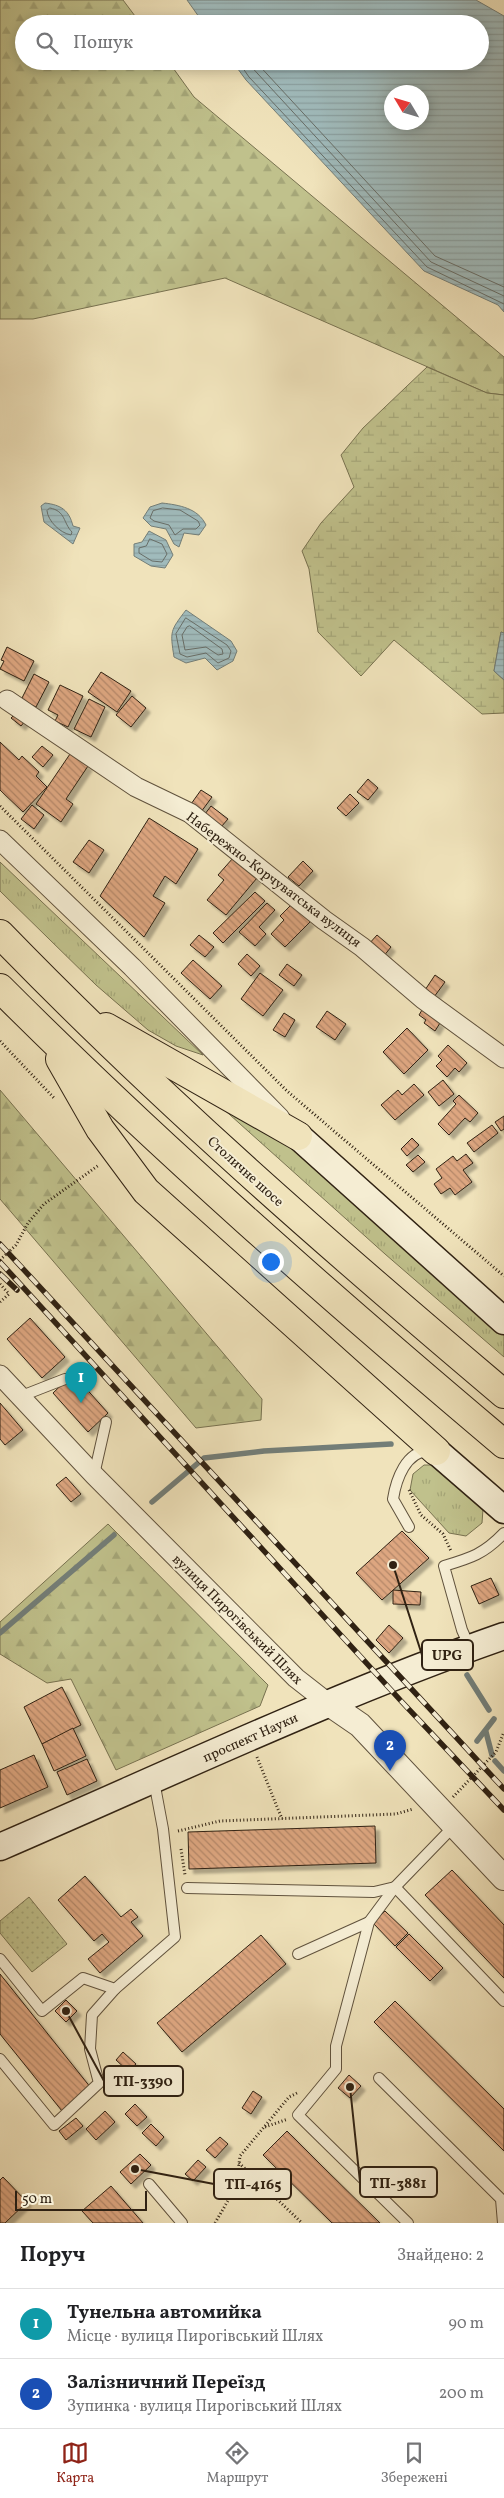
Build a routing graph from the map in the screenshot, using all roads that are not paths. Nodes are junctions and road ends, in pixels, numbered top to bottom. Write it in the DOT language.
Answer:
graph roads {
  1 [pos="7,700"];
  2 [pos="0,840"];
  3 [pos="0,934"];
  4 [pos="0,988"];
  5 [pos="70,1006"];
  6 [pos="46,1033"];
  7 [pos="504,1058"];
  8 [pos="298,1136"];
  9 [pos="504,1321"];
  10 [pos="0,1375"];
  11 [pos="65,1379"];
  12 [pos="504,1394"];
  13 [pos="19,1397"];
  14 [pos="106,1422"];
  15 [pos="504,1444"];
  16 [pos="424,1454"];
  17 [pos="94,1475"];
  18 [pos="504,1510"];
  19 [pos="409,1527"];
  20 [pos="504,1533"];
  21 [pos="504,1636"];
  22 [pos="470,1648"];
  23 [pos="328,1703"];
  24 [pos="154,1781"];
  25 [pos="442,1813"];
  26 [pos="0,1847"];
  27 [pos="504,1878"];
  28 [pos="395,1887"];
  29 [pos="187,1888"];
  30 [pos="369,1922"];
  31 [pos="298,1954"];
  32 [pos="0,1959"];
  33 [pos="115,1989"];
  34 [pos="504,2001"];
  35 [pos="0,2059"];
  36 [pos="379,2078"];
  37 [pos="149,2184"];
  38 [pos="182,2223"];
  39 [pos="408,2223"];
  40 [pos="503,2223"];
  1 -- 7 [label="street, Набережно-Корчуватська вулиця"];
  2 -- 8 [label="street"];
  3 -- 5 [label="highway, Столичне шосе"];
  4 -- 6 [label="highway"];
  5 -- 8 [label="highway"];
  5 -- 12 [label="highway, Столичне шосе"];
  6 -- 15 [label="highway"];
  6 -- 16 [label="highway"];
  8 -- 9 [label="main road"];
  10 -- 13 [label="street, вулиця Пирогівський Шлях"];
  11 -- 13 [label="lane"];
  13 -- 17 [label="street, вулиця Пирогівський Шлях"];
  14 -- 17 [label="lane"];
  16 -- 18 [label="main road"];
  16 -- 19 [label="lane"];
  17 -- 23 [label="street, вулиця Пирогівський Шлях"];
  20 -- 22 [label="lane"];
  21 -- 22 [label="main road, проспект Науки"];
  22 -- 23 [label="main road, проспект Науки"];
  23 -- 24 [label="main road, проспект Науки"];
  23 -- 25 [label="street, вулиця Пирогівський Шлях"];
  24 -- 26 [label="main road, проспект Науки"];
  24 -- 33 [label="lane"];
  25 -- 27 [label="street, вулиця Пирогівський Шлях"];
  25 -- 28 [label="lane"];
  28 -- 29 [label="lane"];
  28 -- 30 [label="lane"];
  28 -- 34 [label="lane"];
  30 -- 31 [label="lane"];
  30 -- 39 [label="lane"];
  32 -- 33 [label="lane"];
  33 -- 35 [label="lane"];
  36 -- 40 [label="lane"];
  37 -- 38 [label="lane"];
}
